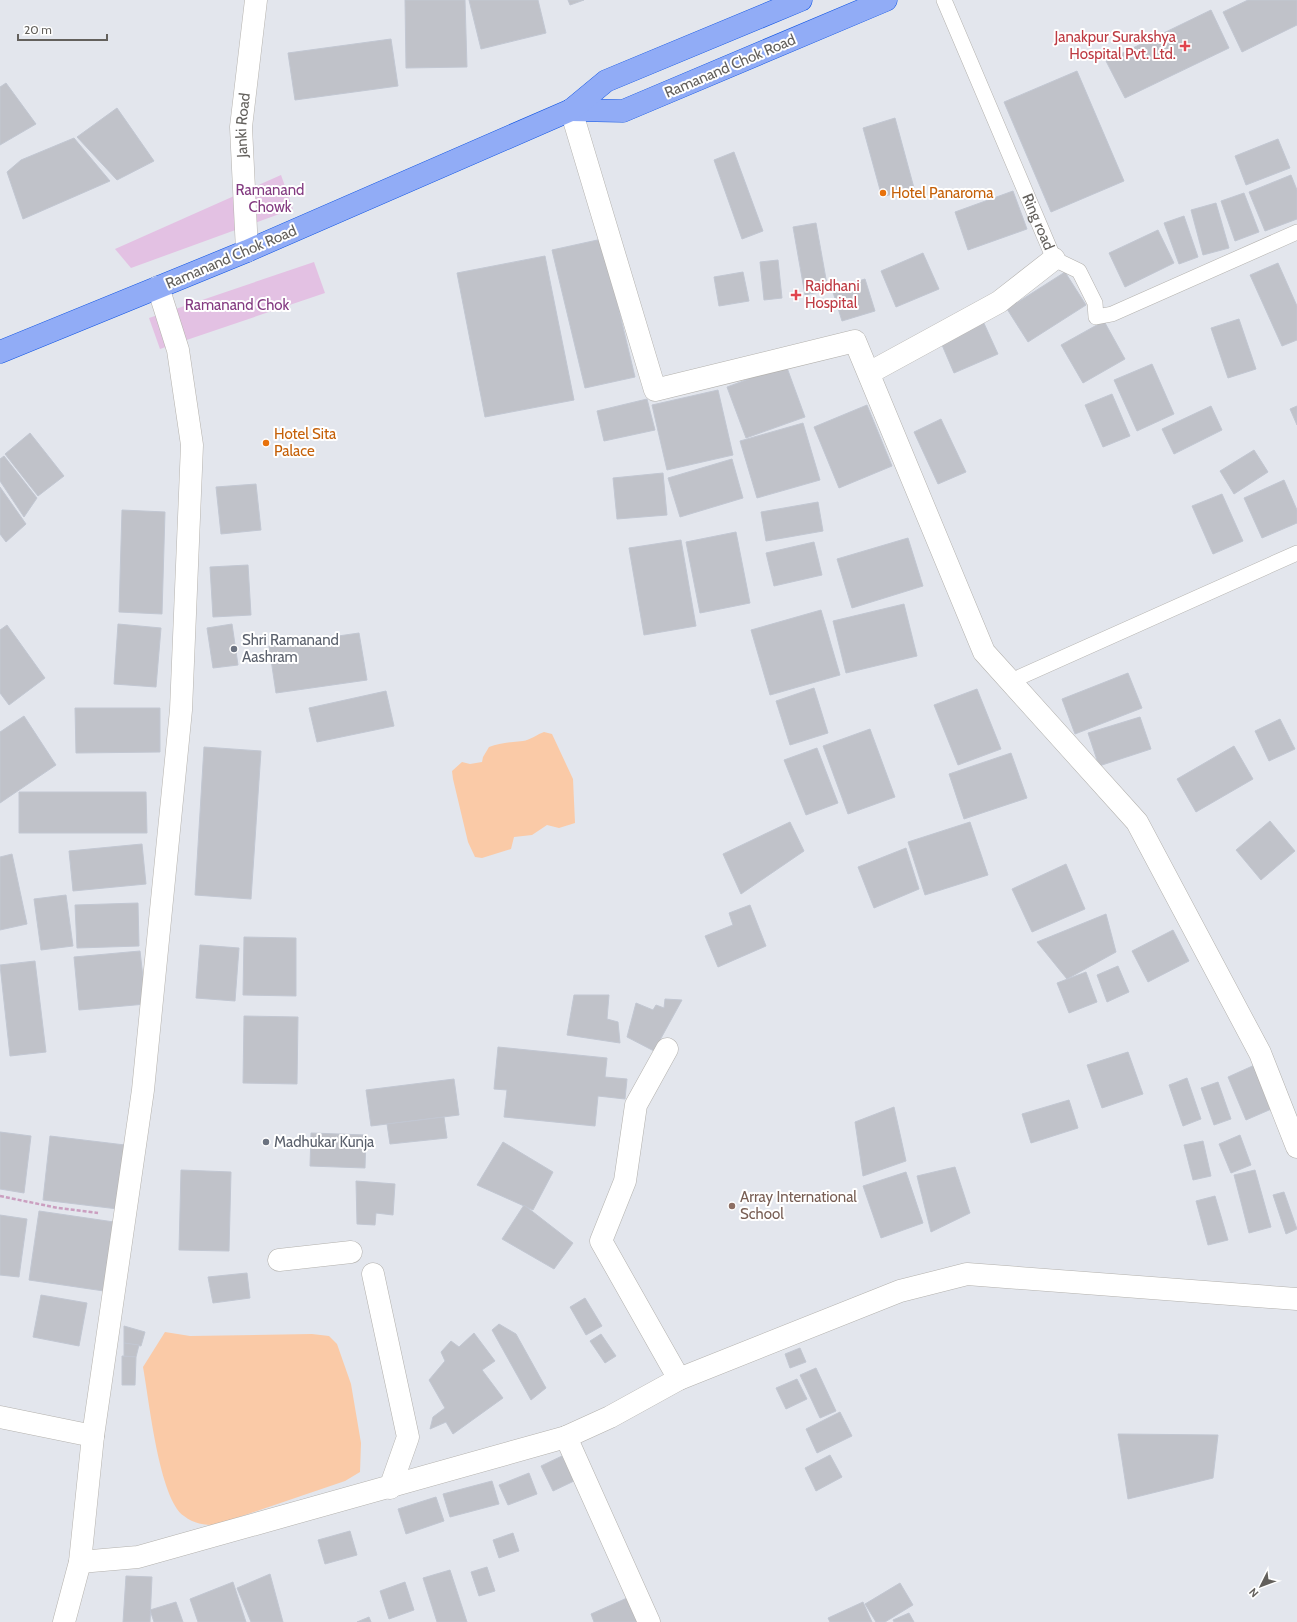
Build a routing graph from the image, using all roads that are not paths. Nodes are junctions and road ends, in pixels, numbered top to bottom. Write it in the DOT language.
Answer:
graph roads {
  1 [pos="256,0"];
  2 [pos="801,0"];
  3 [pos="886,0"];
  4 [pos="944,0"];
  5 [pos="570,110"];
  6 [pos="1297,232"];
  7 [pos="246,251"];
  8 [pos="1054,259"];
  9 [pos="158,287"];
  10 [pos="0,352"];
  11 [pos="869,373"];
  12 [pos="1297,553"];
  13 [pos="1011,681"];
  14 [pos="667,1049"];
  15 [pos="1297,1147"];
  16 [pos="351,1252"];
  17 [pos="279,1260"];
  18 [pos="373,1274"];
  19 [pos="1297,1299"];
  20 [pos="679,1379"];
  21 [pos="0,1417"];
  22 [pos="92,1436"];
  23 [pos="566,1437"];
  24 [pos="390,1488"];
  25 [pos="80,1562"];
  26 [pos="64,1622"];
  27 [pos="649,1622"];
  1 -- 7 [label="street, Janki Road"];
  2 -- 5 [label="highway, Ramanand Chok Road"];
  3 -- 5 [label="highway, Ramanand Chok Road"];
  4 -- 8 [label="lane, Ring road"];
  5 -- 7 [label="highway, Ramanand Chok Road"];
  5 -- 11 [label="street"];
  6 -- 8 [label="lane, Ring road"];
  7 -- 9 [label="highway, Ramanand Chok Road"];
  8 -- 11 [label="street"];
  9 -- 10 [label="highway, Ramanand Chok Road"];
  9 -- 22 [label="street"];
  11 -- 13 [label="street"];
  12 -- 13 [label="lane"];
  13 -- 15 [label="street"];
  14 -- 20 [label="street"];
  16 -- 17 [label="street"];
  18 -- 24 [label="street"];
  19 -- 20 [label="street"];
  20 -- 23 [label="street"];
  21 -- 22 [label="street"];
  22 -- 25 [label="street"];
  23 -- 24 [label="street"];
  23 -- 27 [label="street"];
  24 -- 25 [label="street"];
  25 -- 26 [label="street"];
}
